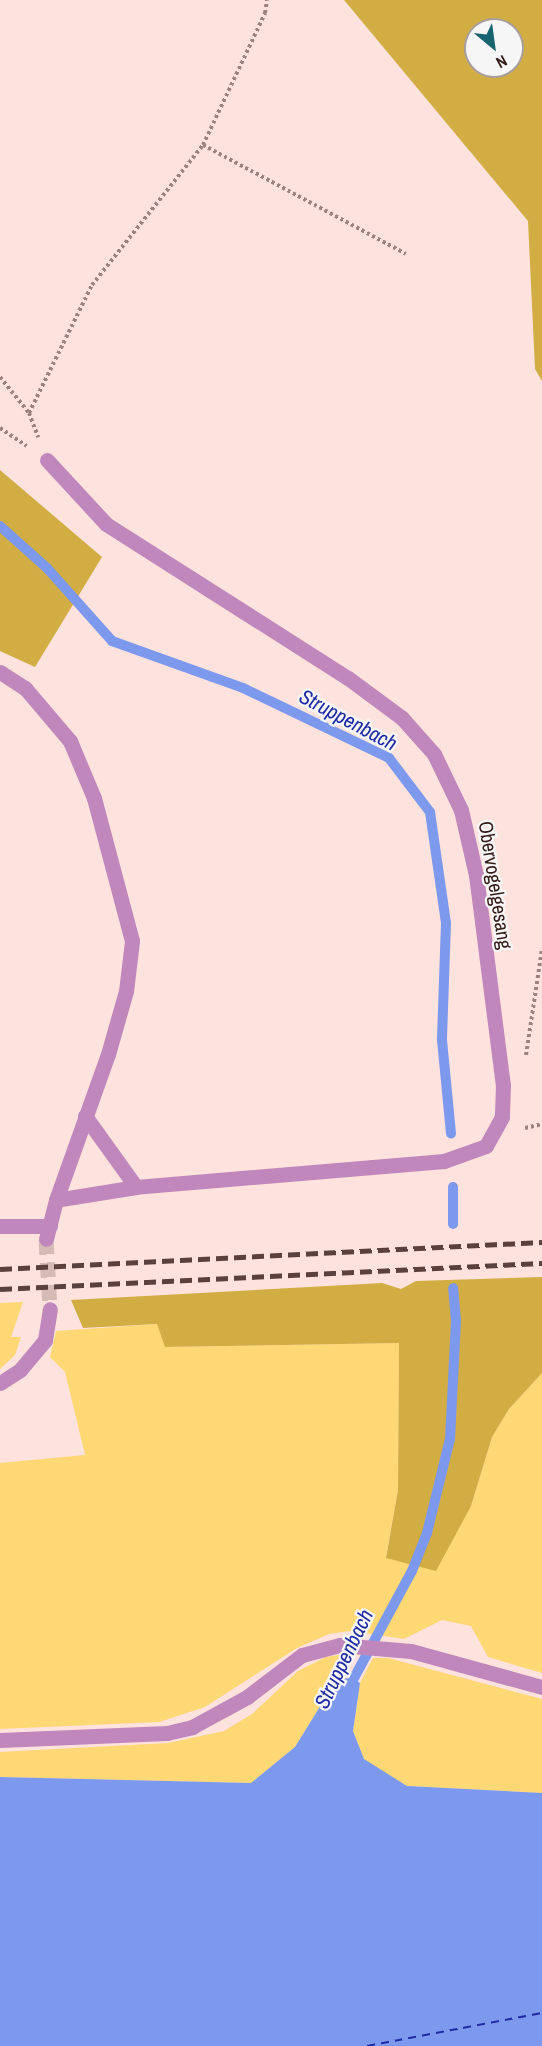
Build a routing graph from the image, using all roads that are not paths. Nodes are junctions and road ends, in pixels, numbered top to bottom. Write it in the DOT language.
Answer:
graph roads {
  1 [pos="47,460"];
  2 [pos="0,672"];
  3 [pos="86,1116"];
  4 [pos="136,1187"];
  5 [pos="56,1200"];
  6 [pos="0,1226"];
  7 [pos="50,1309"];
  8 [pos="0,1383"];
  9 [pos="542,1687"];
  10 [pos="0,1740"];
  1 -- 4 [label="street, Obervogelgesang"];
  2 -- 3 [label="street"];
  3 -- 4 [label="street"];
  3 -- 5 [label="street"];
  4 -- 5 [label="street, Obervogelgesang"];
  5 -- 6 [label="street"];
  7 -- 8 [label="street"];
  9 -- 10 [label="street"];
}
